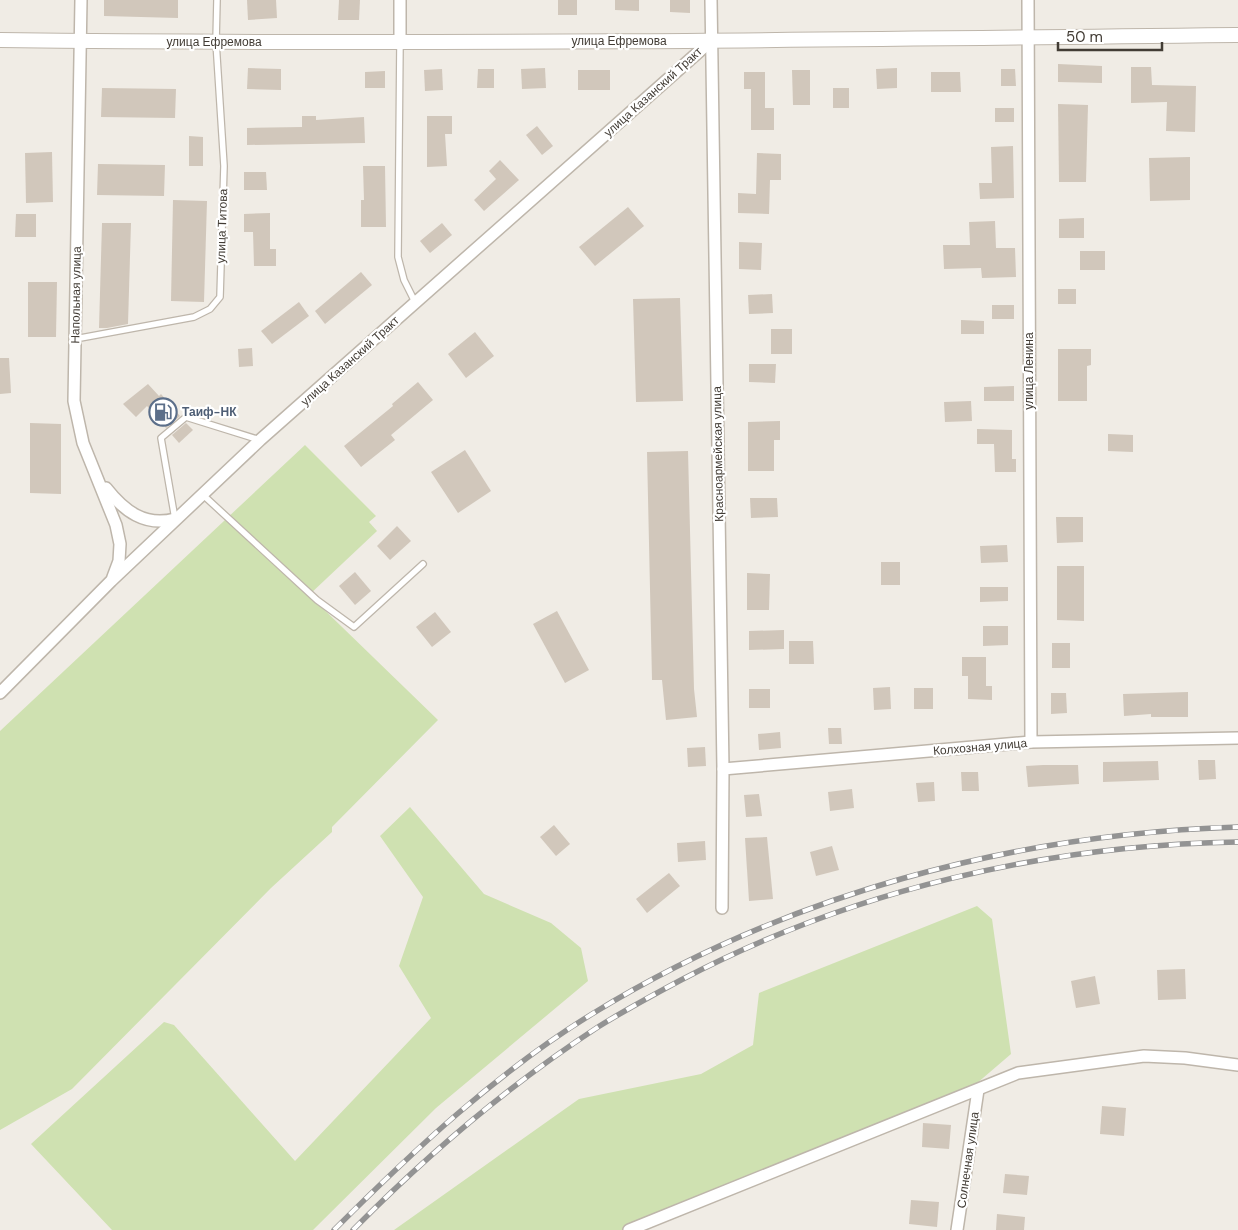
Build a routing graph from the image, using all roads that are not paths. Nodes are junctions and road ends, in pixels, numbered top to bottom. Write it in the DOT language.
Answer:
graph roads {
  1 [pos="81,0"];
  2 [pos="217,0"];
  3 [pos="400,0"];
  4 [pos="711,0"];
  5 [pos="1028,0"];
  6 [pos="1238,35"];
  7 [pos="1028,37"];
  8 [pos="0,40"];
  9 [pos="80,41"];
  10 [pos="711,41"];
  11 [pos="216,42"];
  12 [pos="400,42"];
  13 [pos="416,302"];
  14 [pos="75,339"];
  15 [pos="260,440"];
  16 [pos="98,479"];
  17 [pos="202,494"];
  18 [pos="176,519"];
  19 [pos="423,564"];
  20 [pos="111,581"];
  21 [pos="0,693"];
  22 [pos="1238,738"];
  23 [pos="1031,742"];
  24 [pos="723,769"];
  25 [pos="722,908"];
  26 [pos="1238,1065"];
  27 [pos="978,1090"];
  28 [pos="629,1230"];
  29 [pos="957,1230"];
  1 -- 9 [label="street, Напольная улица"];
  2 -- 11 [label="lane, улица Титова"];
  3 -- 12 [label="street"];
  4 -- 10 [label="street, Красноармейская улица"];
  5 -- 7 [label="street, улица Ленина"];
  6 -- 7 [label="street, улица Ефремова"];
  7 -- 10 [label="street, улица Ефремова"];
  7 -- 23 [label="street, улица Ленина"];
  8 -- 9 [label="street, улица Ефремова"];
  9 -- 11 [label="street, улица Ефремова"];
  9 -- 14 [label="street, Напольная улица"];
  10 -- 12 [label="street, улица Ефремова"];
  10 -- 13 [label="street, улица Казанский Тракт"];
  10 -- 24 [label="street, Красноармейская улица"];
  11 -- 12 [label="street, улица Ефремова"];
  11 -- 14 [label="lane, улица Титова"];
  12 -- 13 [label="lane"];
  13 -- 15 [label="street, улица Казанский Тракт"];
  14 -- 16 [label="street, Напольная улица"];
  15 -- 17 [label="street, улица Казанский Тракт"];
  15 -- 18 [label="lane"];
  16 -- 18 [label="street"];
  16 -- 20 [label="street, Напольная улица"];
  17 -- 18 [label="street, улица Казанский Тракт"];
  17 -- 19 [label="lane"];
  18 -- 20 [label="street, улица Казанский Тракт"];
  20 -- 21 [label="street, улица Казанский Тракт"];
  22 -- 23 [label="street, Колхозная улица"];
  23 -- 24 [label="street, Колхозная улица"];
  24 -- 25 [label="street, Красноармейская улица"];
  26 -- 27 [label="street"];
  27 -- 28 [label="street"];
  27 -- 29 [label="street, Солнечная улица"];
}
